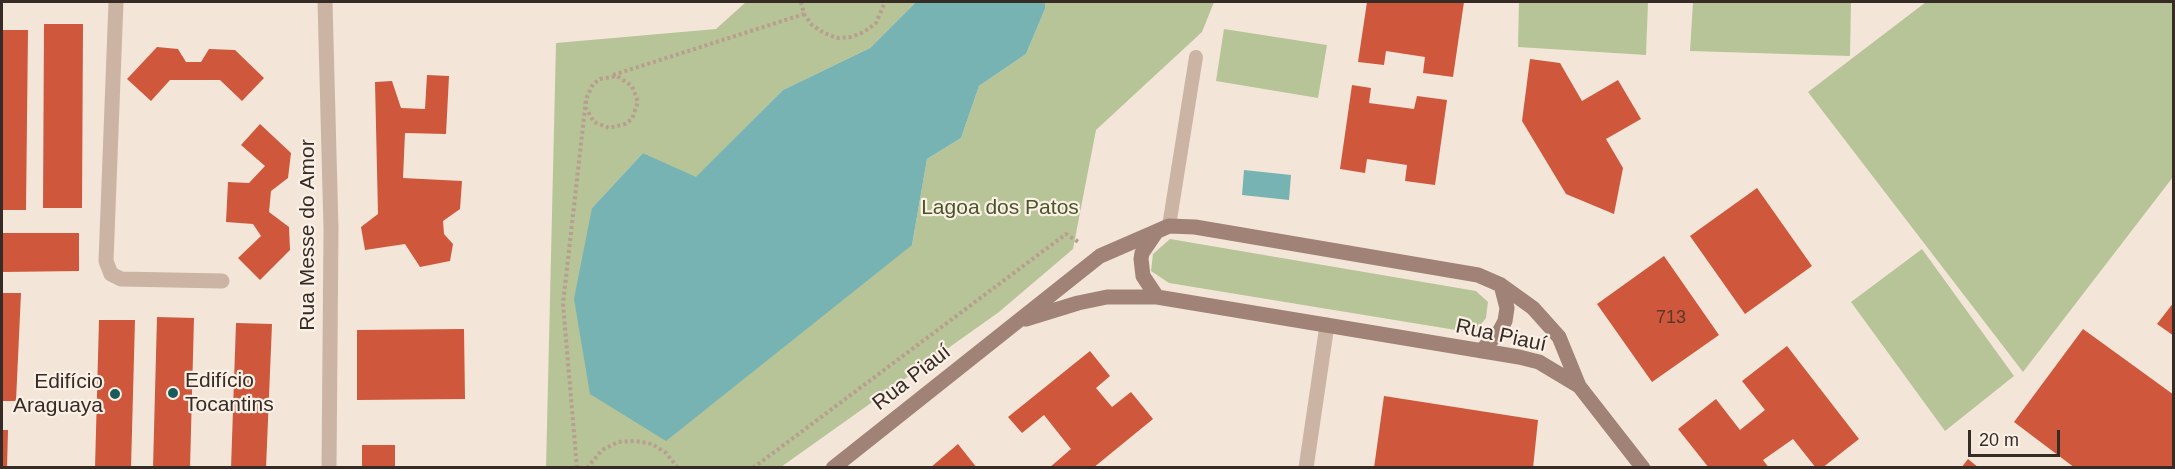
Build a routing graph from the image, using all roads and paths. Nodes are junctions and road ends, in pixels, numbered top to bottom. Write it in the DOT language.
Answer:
graph roads {
  1 [pos="116,2"];
  2 [pos="325,2"];
  3 [pos="801,2"];
  4 [pos="885,2"];
  5 [pos="804,14"];
  6 [pos="1196,57"];
  7 [pos="608,76"];
  8 [pos="586,99"];
  9 [pos="1163,229"];
  10 [pos="1100,256"];
  11 [pos="222,281"];
  12 [pos="1501,285"];
  13 [pos="1157,297"];
  14 [pos="1018,322"];
  15 [pos="1327,325"];
  16 [pos="1481,351"];
  17 [pos="1579,386"];
  18 [pos="329,468"];
  19 [pos="577,468"];
  20 [pos="587,468"];
  21 [pos="678,468"];
  22 [pos="753,468"];
  23 [pos="833,468"];
  24 [pos="1306,468"];
  25 [pos="1643,468"];
  1 -- 11 [label="street"];
  2 -- 18 [label="street, Rua Messe do Amor"];
  3 -- 5 [label="path"];
  4 -- 5 [label="path"];
  5 -- 7 [label="path"];
  6 -- 9 [label="lane"];
  7 -- 8 [label="path"];
  7 -- 8 [label="path"];
  8 -- 19 [label="path"];
  9 -- 10 [label="street, Rua Piauí"];
  9 -- 12 [label="street, Rua Piauí"];
  9 -- 13 [label="street"];
  10 -- 14 [label="street, Rua Piauí"];
  10 -- 22 [label="path"];
  12 -- 16 [label="street"];
  12 -- 17 [label="street, Rua Piauí"];
  13 -- 14 [label="street, Rua Piauí"];
  13 -- 15 [label="street, Rua Piauí"];
  14 -- 23 [label="street, Rua Piauí"];
  15 -- 16 [label="street, Rua Piauí"];
  15 -- 24 [label="street"];
  16 -- 17 [label="street, Rua Piauí"];
  17 -- 25 [label="street"];
  20 -- 21 [label="path"];
}
